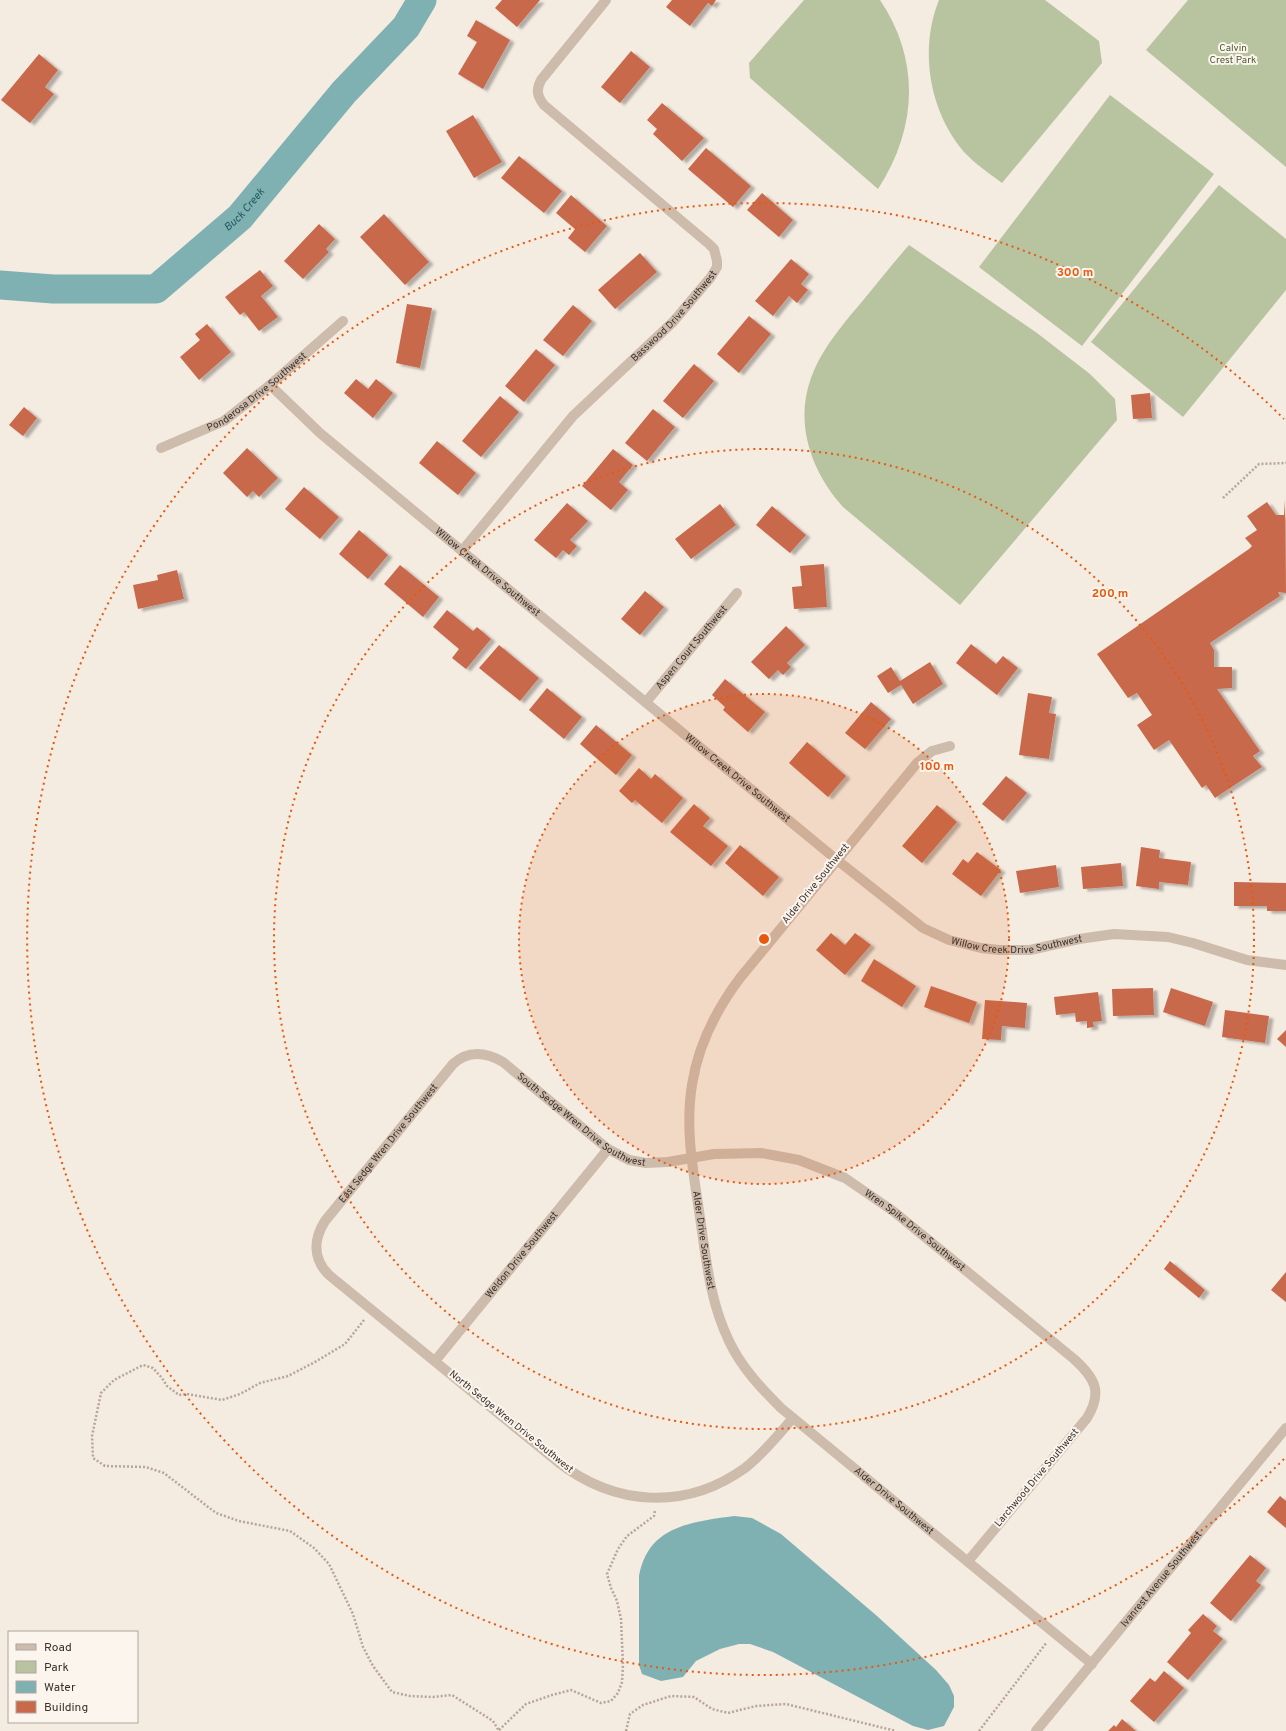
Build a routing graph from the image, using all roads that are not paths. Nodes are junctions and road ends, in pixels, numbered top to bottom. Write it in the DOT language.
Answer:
graph roads {
  1 [pos="606,0"];
  2 [pos="343,321"];
  3 [pos="270,385"];
  4 [pos="161,448"];
  5 [pos="462,551"];
  6 [pos="737,592"];
  7 [pos="646,702"];
  8 [pos="950,746"];
  9 [pos="837,860"];
  10 [pos="1286,965"];
  11 [pos="479,1054"];
  12 [pos="608,1149"];
  13 [pos="692,1158"];
  14 [pos="316,1250"];
  15 [pos="435,1361"];
  16 [pos="1096,1391"];
  17 [pos="793,1418"];
  18 [pos="1286,1428"];
  19 [pos="969,1560"];
  20 [pos="1092,1664"];
  21 [pos="1036,1731"];
  1 -- 5 [label="street, Basswood Drive Southwest"];
  2 -- 3 [label="street, Ponderosa Drive Southwest"];
  3 -- 4 [label="street, Ponderosa Drive Southwest"];
  3 -- 5 [label="street, Willow Creek Drive Southwest"];
  5 -- 7 [label="street, Willow Creek Drive Southwest"];
  6 -- 7 [label="street, Aspen Court Southwest"];
  7 -- 9 [label="street, Willow Creek Drive Southwest"];
  8 -- 9 [label="street, Alder Drive Southwest"];
  9 -- 10 [label="street, Willow Creek Drive Southwest"];
  9 -- 13 [label="street, Alder Drive Southwest"];
  11 -- 12 [label="street, South Sedge Wren Drive Southwest"];
  11 -- 14 [label="street, East Sedge Wren Drive Southwest"];
  12 -- 13 [label="street, South Sedge Wren Drive Southwest"];
  12 -- 15 [label="street, Weldon Drive Southwest"];
  13 -- 16 [label="street, Wren Spike Drive Southwest"];
  13 -- 17 [label="street, Alder Drive Southwest"];
  14 -- 15 [label="street, North Sedge Wren Drive Southwest"];
  15 -- 17 [label="street, North Sedge Wren Drive Southwest"];
  16 -- 19 [label="street, Larchwood Drive Southwest"];
  17 -- 19 [label="street, Alder Drive Southwest"];
  18 -- 20 [label="street, Ivanrest Avenue Southwest"];
  19 -- 20 [label="street, Alder Drive Southwest"];
  20 -- 21 [label="street, Ivanrest Avenue Southwest"];
}
